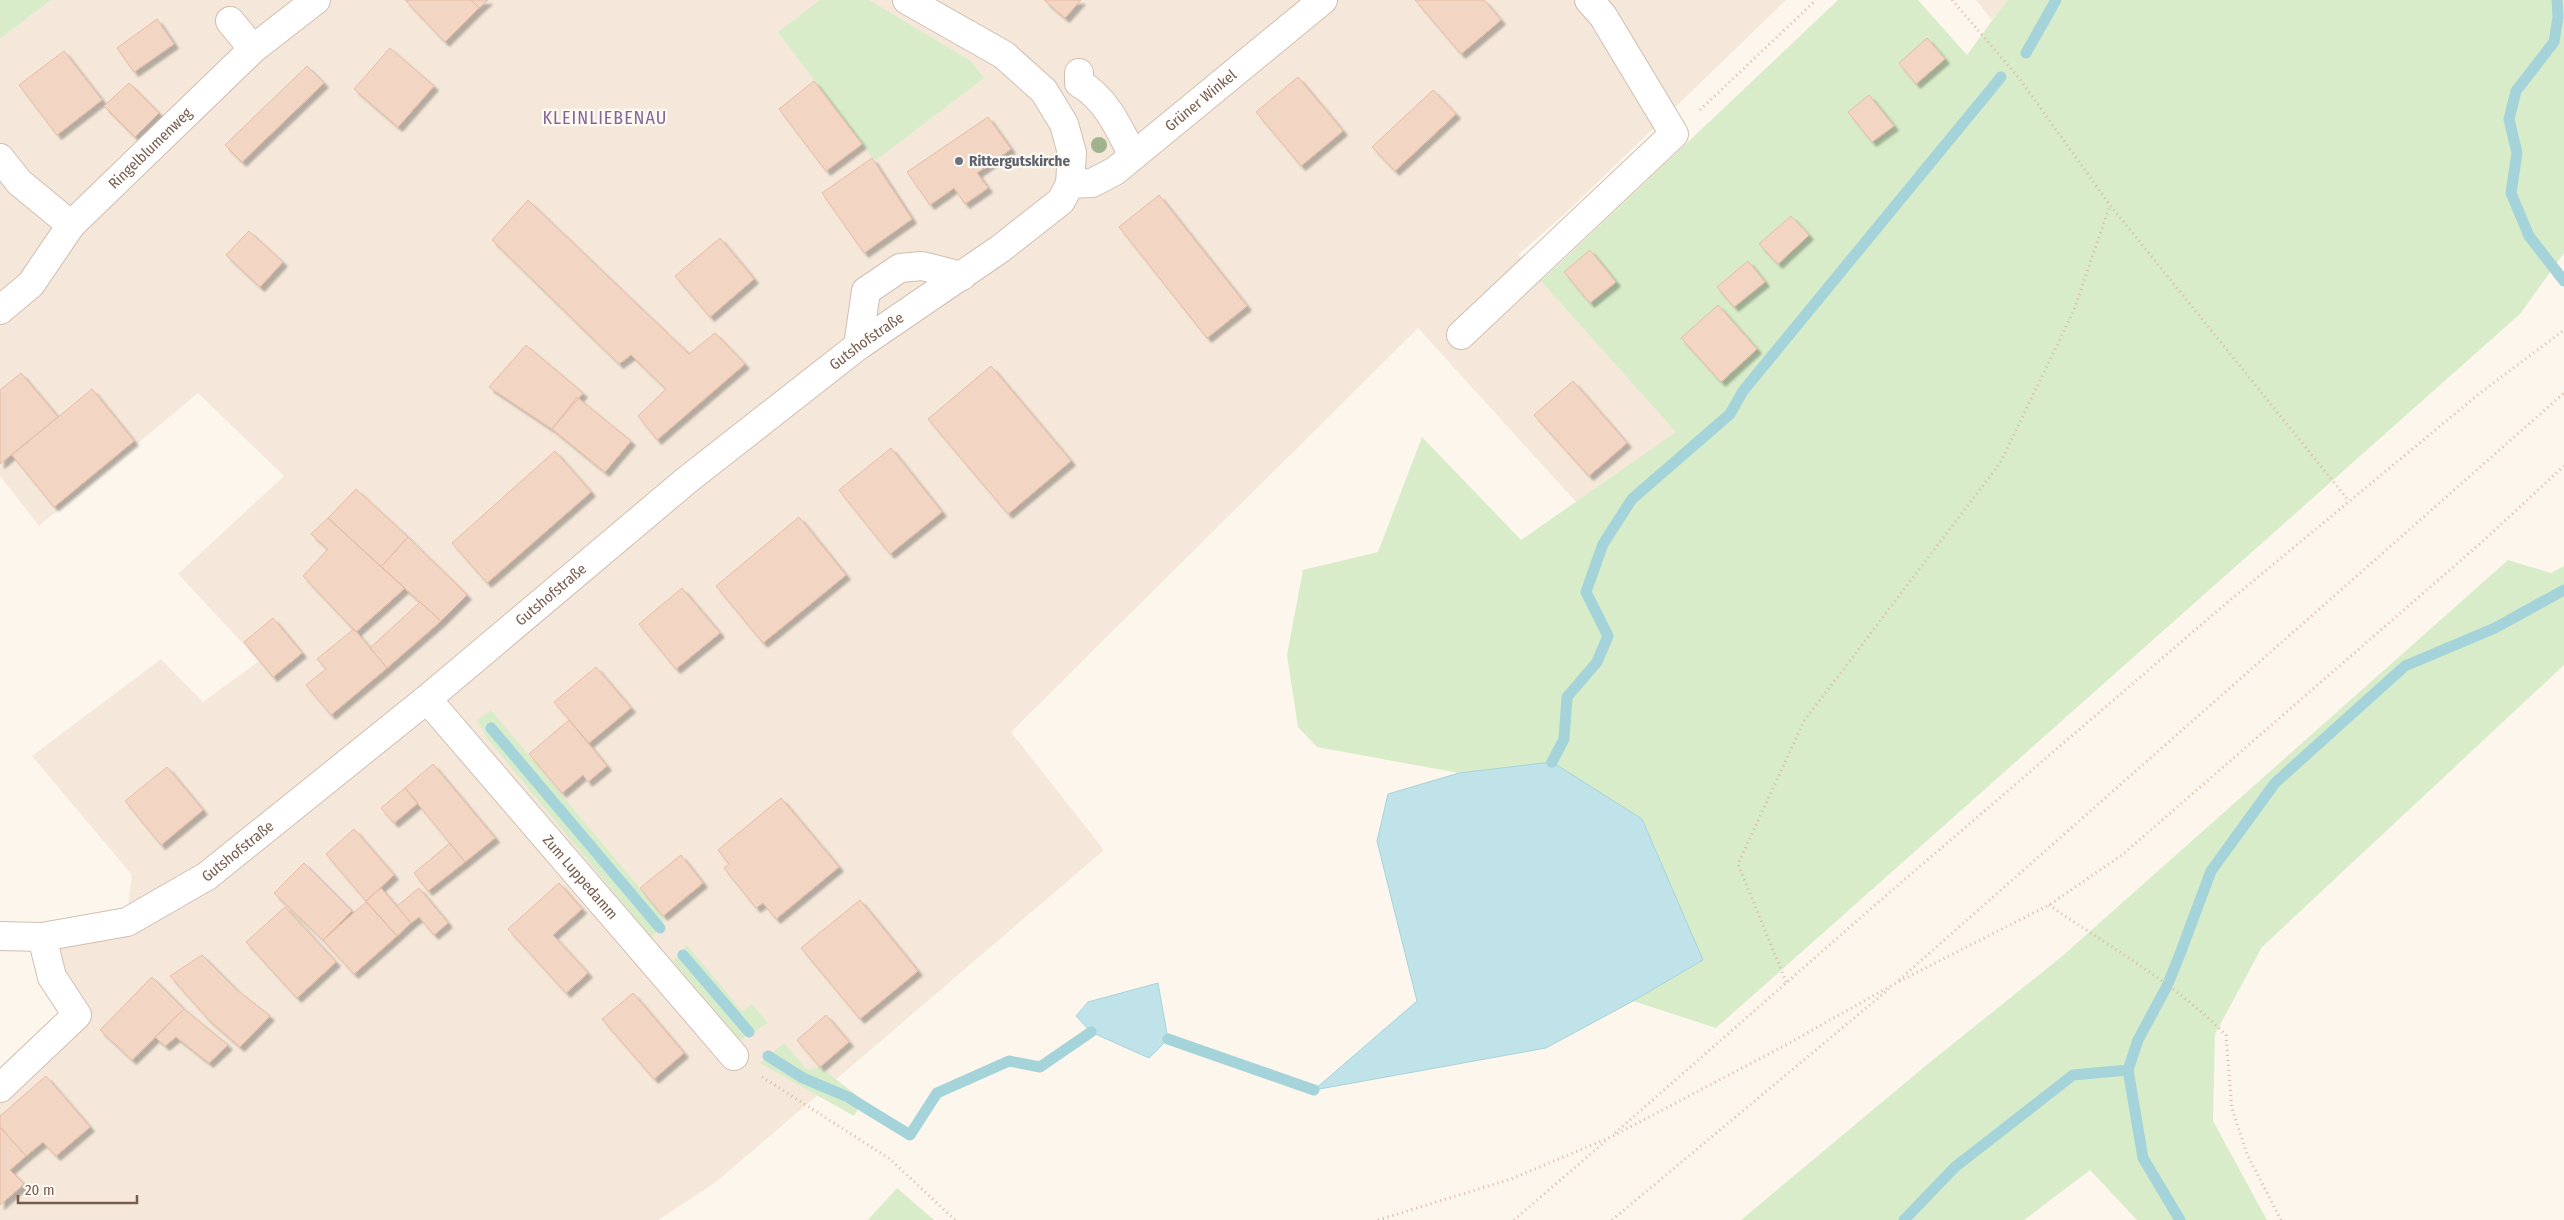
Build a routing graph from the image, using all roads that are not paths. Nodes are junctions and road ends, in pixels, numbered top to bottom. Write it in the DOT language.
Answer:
graph roads {
  1 [pos="316,0"];
  2 [pos="906,0"];
  3 [pos="1323,0"];
  4 [pos="1589,0"];
  5 [pos="230,21"];
  6 [pos="253,49"];
  7 [pos="1079,73"];
  8 [pos="1133,156"];
  9 [pos="0,158"];
  10 [pos="1070,184"];
  11 [pos="71,225"];
  12 [pos="962,276"];
  13 [pos="0,310"];
  14 [pos="1462,335"];
  15 [pos="858,346"];
  16 [pos="427,699"];
  17 [pos="0,936"];
  18 [pos="42,937"];
  19 [pos="734,1056"];
  20 [pos="0,1088"];
  1 -- 6 [label="street, Ringelblumenweg"];
  2 -- 10 [label="street"];
  3 -- 8 [label="street, Grüner Winkel"];
  4 -- 14 [label="street"];
  5 -- 6 [label="street"];
  6 -- 11 [label="street, Ringelblumenweg"];
  7 -- 8 [label="street"];
  8 -- 10 [label="street, Grüner Winkel"];
  9 -- 11 [label="street"];
  10 -- 12 [label="street, Gutshofstraße"];
  11 -- 13 [label="street, Ringelblumenweg"];
  12 -- 15 [label="street, Gutshofstraße"];
  12 -- 15 [label="street"];
  15 -- 16 [label="street, Gutshofstraße"];
  16 -- 18 [label="street, Gutshofstraße"];
  16 -- 19 [label="street, Zum Luppedamm"];
  17 -- 18 [label="street, Gutshofstraße"];
  18 -- 20 [label="street"];
}
